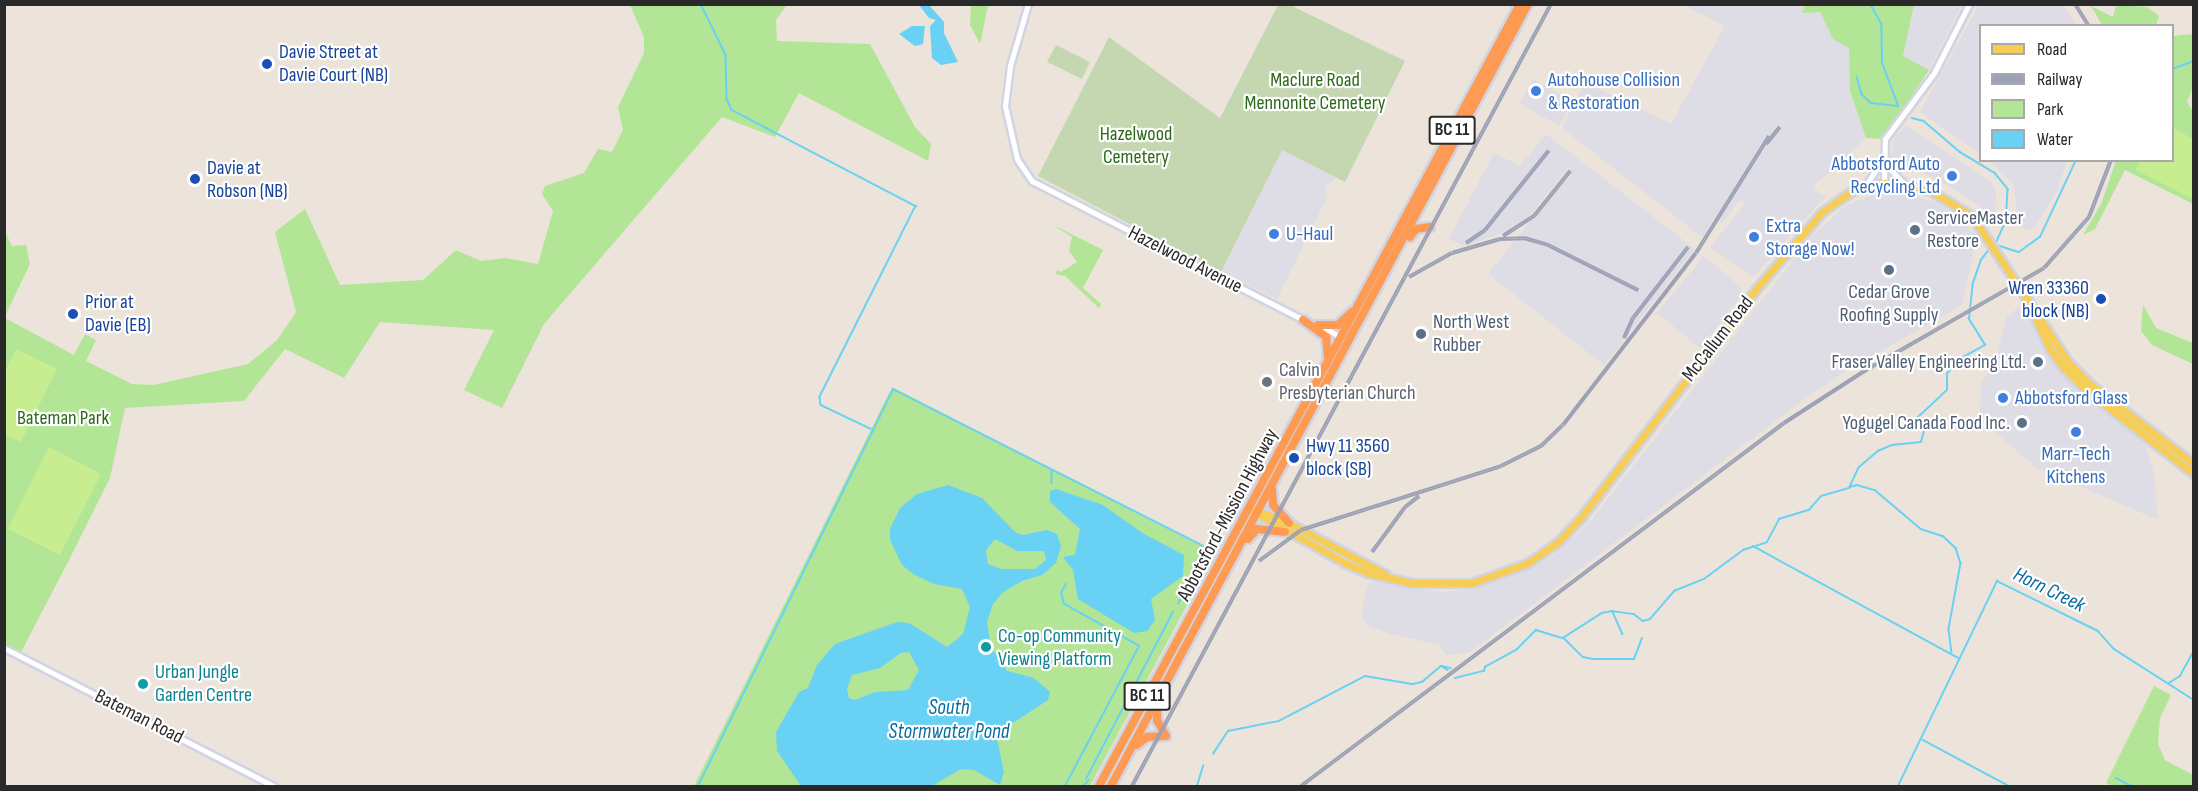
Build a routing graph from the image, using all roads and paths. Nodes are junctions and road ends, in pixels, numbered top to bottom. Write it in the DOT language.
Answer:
graph roads {
  1 [pos="1028,4"];
  2 [pos="1528,4"];
  3 [pos="1969,4"];
  4 [pos="1518,6"];
  5 [pos="1882,161"];
  6 [pos="1884,183"];
  7 [pos="1904,184"];
  8 [pos="1866,185"];
  9 [pos="1431,189"];
  10 [pos="2029,301"];
  11 [pos="1362,308"];
  12 [pos="1303,320"];
  13 [pos="1318,326"];
  14 [pos="1342,338"];
  15 [pos="1343,350"];
  16 [pos="1327,366"];
  17 [pos="2193,464"];
  18 [pos="2193,474"];
  19 [pos="1275,479"];
  20 [pos="1255,512"];
  21 [pos="1287,528"];
  22 [pos="1201,610"];
  23 [pos="4,648"];
  24 [pos="1161,691"];
  25 [pos="274,786"];
  26 [pos="1099,786"];
  27 [pos="1105,786"];
  28 [pos="1111,786"];
  1 -- 12 [label="street, Hazelwood Avenue"];
  2 -- 9 [label="highway, Abbotsford-Mission Highway / BC 11"];
  3 -- 5 [label="street"];
  4 -- 11 [label="highway, Abbotsford-Mission Highway / BC 11"];
  5 -- 6 [label="street"];
  5 -- 7 [label="street"];
  5 -- 8 [label="street"];
  6 -- 7 [label="main road, McCallum Road"];
  6 -- 8 [label="main road, McCallum Road"];
  7 -- 10 [label="main road, McCallum Road"];
  8 -- 21 [label="main road, McCallum Road"];
  9 -- 11 [label="highway, Abbotsford-Mission Highway / BC 11"];
  9 -- 11 [label="highway"];
  10 -- 17 [label="main road"];
  10 -- 18 [label="main road"];
  11 -- 13 [label="highway"];
  11 -- 14 [label="highway, Abbotsford-Mission Highway / BC 11"];
  11 -- 15 [label="highway, Abbotsford-Mission Highway / BC 11"];
  12 -- 13 [label="street, Hazelwood Avenue"];
  12 -- 16 [label="highway"];
  13 -- 14 [label="street, Hazelwood Avenue"];
  14 -- 15 [label="highway"];
  14 -- 16 [label="highway, Abbotsford-Mission Highway / BC 11"];
  15 -- 19 [label="highway, Abbotsford-Mission Highway / BC 11"];
  16 -- 20 [label="highway, Abbotsford-Mission Highway / BC 11"];
  19 -- 20 [label="highway, Abbotsford-Mission Highway / BC 11"];
  19 -- 21 [label="highway"];
  20 -- 21 [label="main road, McCallum Road"];
  20 -- 22 [label="highway, Abbotsford-Mission Highway / BC 11"];
  21 -- 22 [label="highway"];
  22 -- 24 [label="highway, Abbotsford-Mission Highway / BC 11"];
  22 -- 26 [label="highway, Abbotsford-Mission Highway / BC 11"];
  22 -- 27 [label="highway"];
  23 -- 25 [label="street, Bateman Road"];
  24 -- 28 [label="highway, Abbotsford-Mission Highway / BC 11"];
  24 -- 28 [label="highway"];
}
